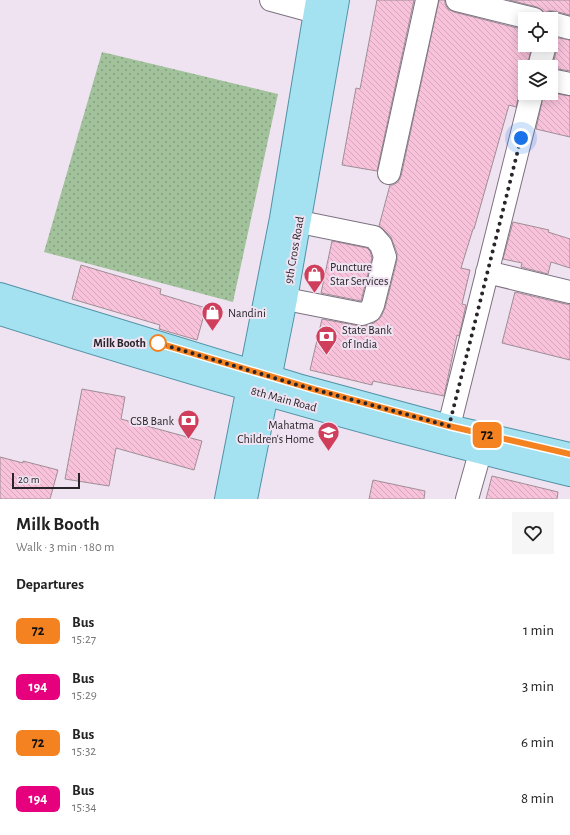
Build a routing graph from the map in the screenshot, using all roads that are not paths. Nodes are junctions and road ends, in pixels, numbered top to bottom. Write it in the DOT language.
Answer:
graph roads {
  1 [pos="271,0"];
  2 [pos="338,0"];
  3 [pos="427,0"];
  4 [pos="458,0"];
  5 [pos="316,6"];
  6 [pos="518,15"];
  7 [pos="558,25"];
  8 [pos="570,28"];
  9 [pos="558,81"];
  10 [pos="570,84"];
  11 [pos="530,100"];
  12 [pos="388,173"];
  13 [pos="300,222"];
  14 [pos="487,272"];
  15 [pos="570,292"];
  16 [pos="0,294"];
  17 [pos="286,299"];
  18 [pos="0,314"];
  19 [pos="259,383"];
  20 [pos="449,426"];
  21 [pos="480,453"];
  22 [pos="570,454"];
  23 [pos="570,475"];
  24 [pos="226,499"];
  25 [pos="246,499"];
  26 [pos="467,499"];
  1 -- 5 [label="street"];
  2 -- 13 [label="main road, 9th Cross Road"];
  3 -- 12 [label="street"];
  4 -- 6 [label="street"];
  5 -- 19 [label="main road, 9th Cross Road"];
  7 -- 8 [label="street"];
  9 -- 10 [label="street"];
  11 -- 14 [label="street"];
  13 -- 17 [label="main road, 9th Cross Road"];
  13 -- 17 [label="street"];
  14 -- 15 [label="street"];
  14 -- 20 [label="street"];
  16 -- 19 [label="main road"];
  17 -- 19 [label="main road, 9th Cross Road"];
  18 -- 19 [label="main road, 8th Main Road"];
  19 -- 20 [label="main road"];
  19 -- 21 [label="main road, 8th Main Road"];
  19 -- 24 [label="main road, 9th Cross Road"];
  19 -- 25 [label="main road, 9th Cross Road"];
  20 -- 22 [label="main road"];
  21 -- 23 [label="main road, 8th Main Road"];
  21 -- 26 [label="street"];
}
